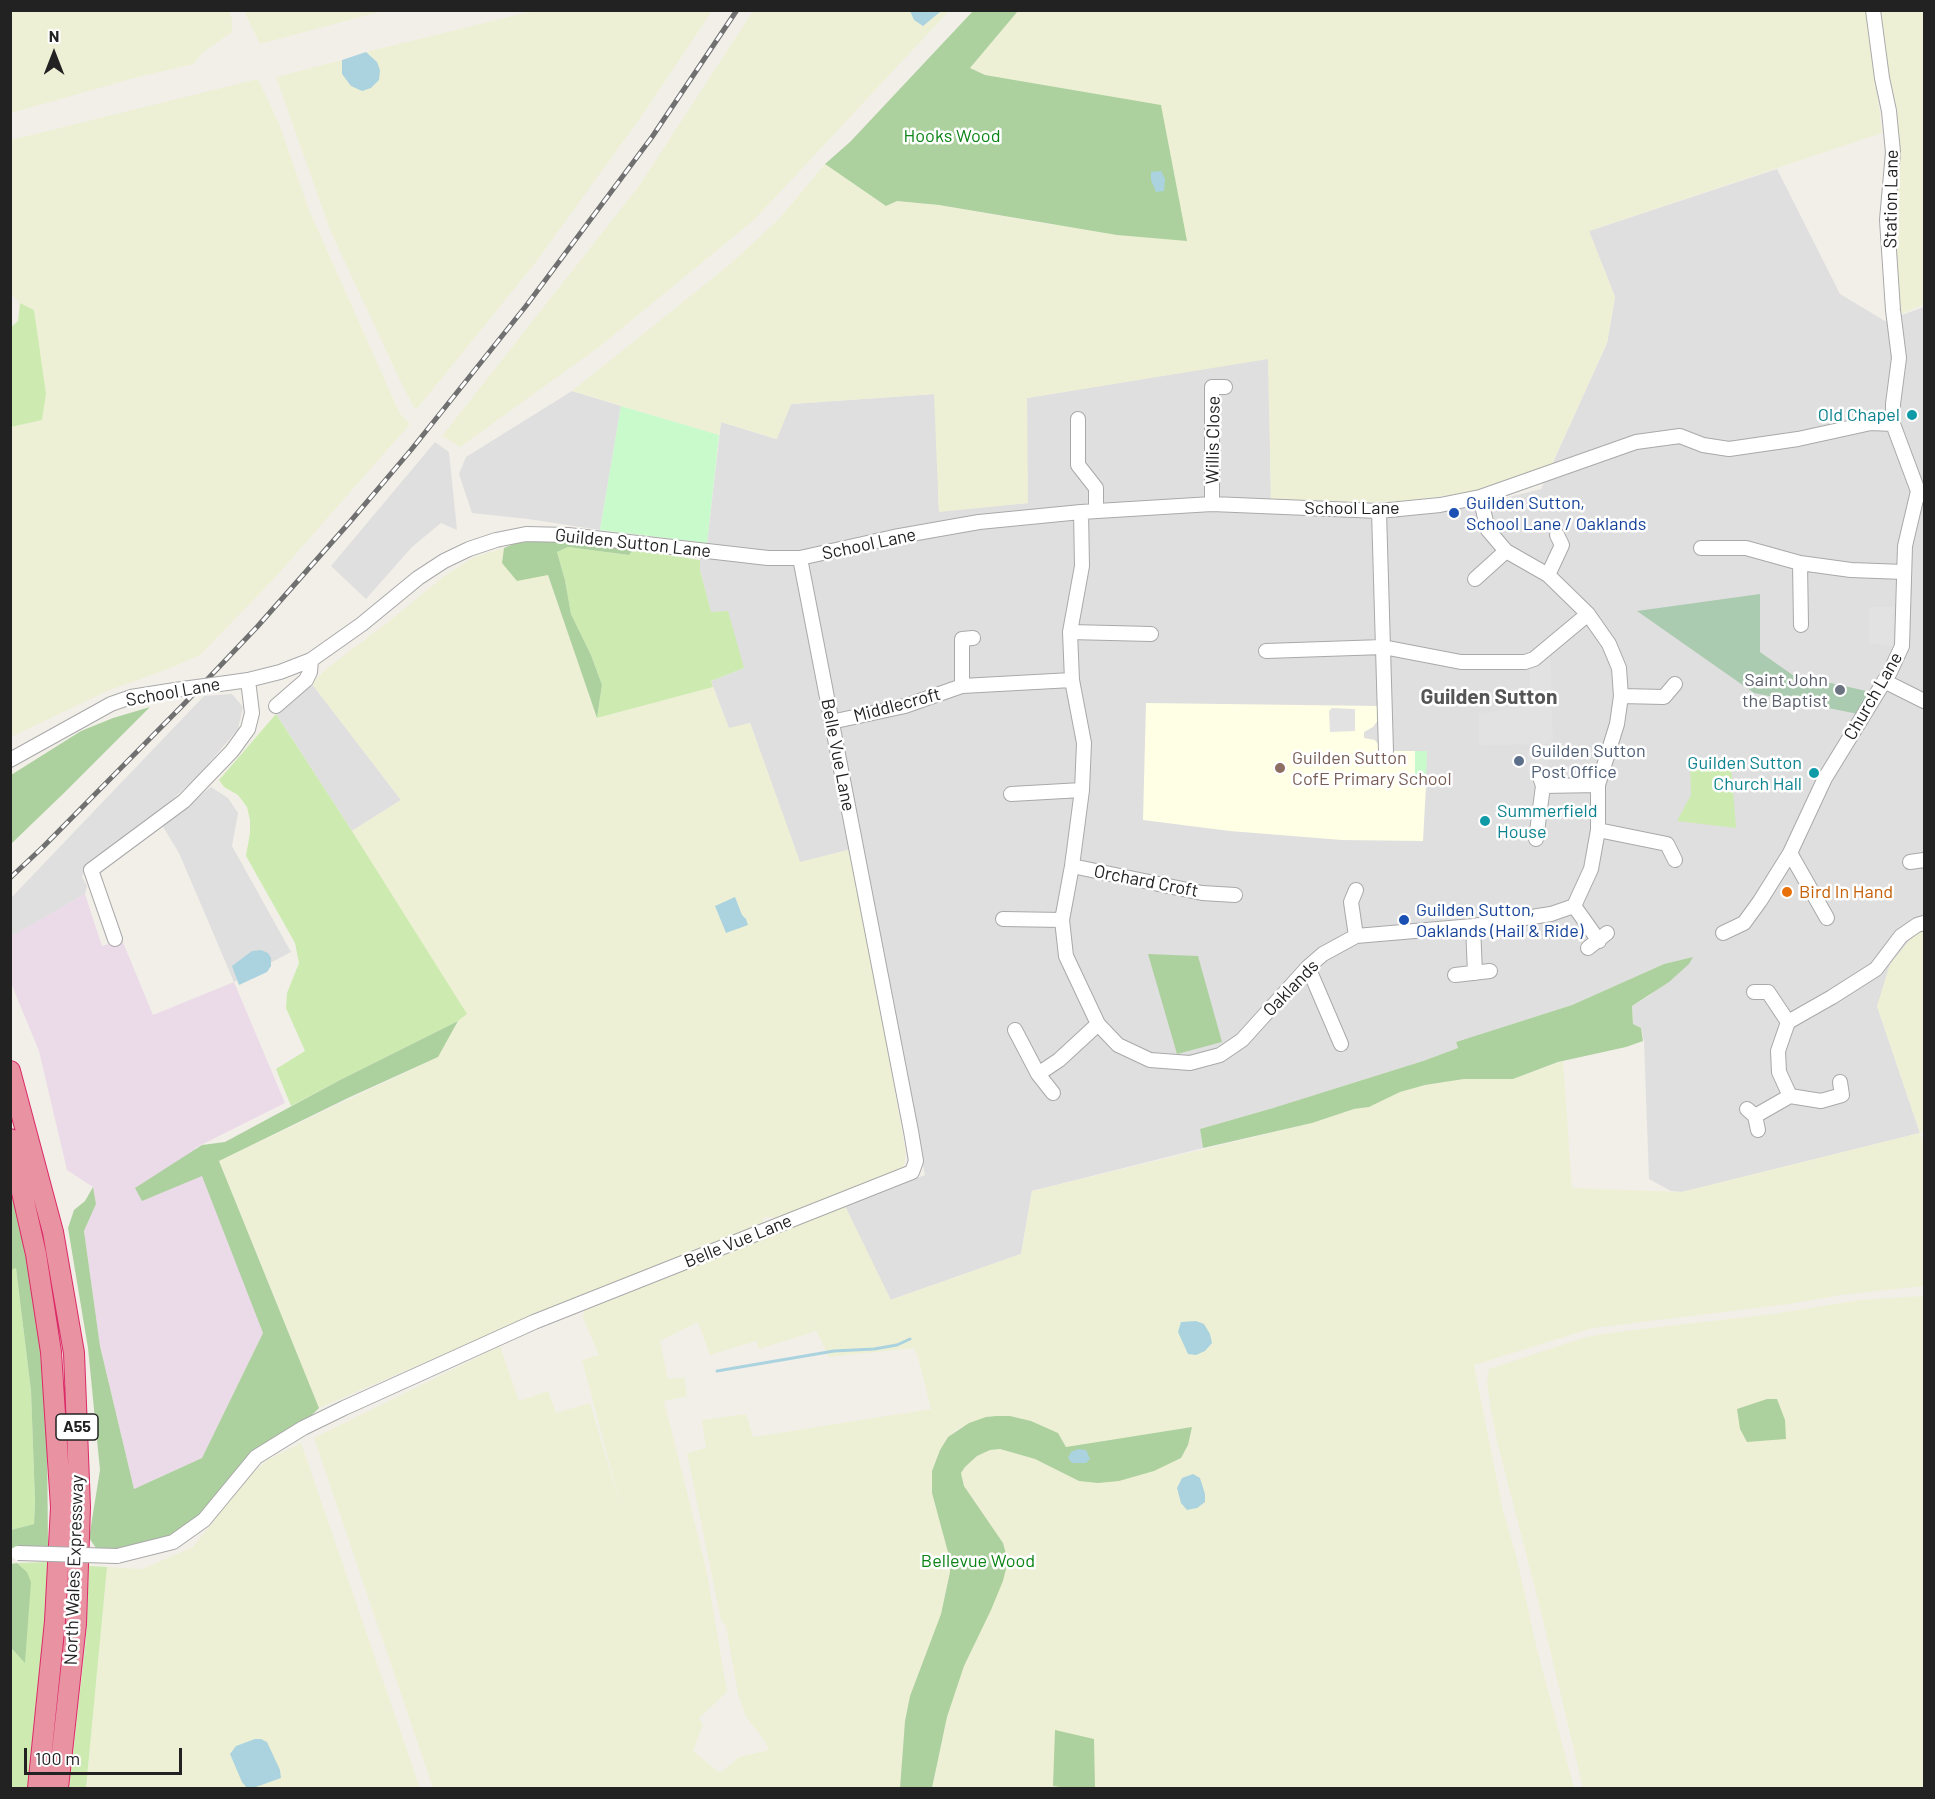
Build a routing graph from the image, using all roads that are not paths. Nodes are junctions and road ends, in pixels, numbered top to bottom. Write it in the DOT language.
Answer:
graph roads {
  1 [pos="1873,10"];
  2 [pos="1225,387"];
  3 [pos="1078,419"];
  4 [pos="1893,424"];
  5 [pos="1921,493"];
  6 [pos="1480,497"];
  7 [pos="1212,504"];
  8 [pos="1096,511"];
  9 [pos="1379,511"];
  10 [pos="1081,512"];
  11 [pos="1564,541"];
  12 [pos="1701,548"];
  13 [pos="469,549"];
  14 [pos="1506,551"];
  15 [pos="800,558"];
  16 [pos="1800,562"];
  17 [pos="1478,572"];
  18 [pos="1904,572"];
  19 [pos="1548,575"];
  20 [pos="1588,614"];
  21 [pos="1801,625"];
  22 [pos="1070,632"];
  23 [pos="1151,634"];
  24 [pos="973,638"];
  25 [pos="1383,647"];
  26 [pos="1266,651"];
  27 [pos="311,660"];
  28 [pos="248,680"];
  29 [pos="1072,680"];
  30 [pos="1884,681"];
  31 [pos="1675,684"];
  32 [pos="962,686"];
  33 [pos="1622,696"];
  34 [pos="1924,701"];
  35 [pos="276,706"];
  36 [pos="831,722"];
  37 [pos="1386,751"];
  38 [pos="10,760"];
  39 [pos="1598,785"];
  40 [pos="1082,790"];
  41 [pos="1020,794"];
  42 [pos="1598,830"];
  43 [pos="1536,839"];
  44 [pos="1790,853"];
  45 [pos="1675,860"];
  46 [pos="1924,860"];
  47 [pos="1910,862"];
  48 [pos="1072,866"];
  49 [pos="1236,895"];
  50 [pos="1351,898"];
  51 [pos="1574,906"];
  52 [pos="1012,915"];
  53 [pos="1827,918"];
  54 [pos="1062,920"];
  55 [pos="1924,923"];
  56 [pos="1473,926"];
  57 [pos="1723,933"];
  58 [pos="1356,936"];
  59 [pos="115,939"];
  60 [pos="1598,940"];
  61 [pos="1308,967"];
  62 [pos="1490,971"];
  63 [pos="1475,973"];
  64 [pos="1455,975"];
  65 [pos="1766,988"];
  66 [pos="1788,1022"];
  67 [pos="1098,1024"];
  68 [pos="1015,1030"];
  69 [pos="1341,1044"];
  70 [pos="10,1071"];
  71 [pos="1038,1074"];
  72 [pos="1846,1092"];
  73 [pos="1053,1093"];
  74 [pos="1790,1096"];
  75 [pos="1758,1130"];
  76 [pos="10,1139"];
  77 [pos="14,1554"];
  78 [pos="38,1788"];
  79 [pos="58,1788"];
  1 -- 4 [label="street, Station Lane"];
  2 -- 7 [label="street, Willis Close"];
  3 -- 8 [label="street"];
  4 -- 5 [label="street"];
  4 -- 6 [label="street, School Lane"];
  5 -- 18 [label="street, Church Lane"];
  6 -- 9 [label="street, School Lane"];
  6 -- 14 [label="street"];
  7 -- 8 [label="street, School Lane"];
  7 -- 9 [label="street, School Lane"];
  8 -- 10 [label="street, School Lane"];
  9 -- 25 [label="street"];
  10 -- 15 [label="street, School Lane"];
  10 -- 22 [label="street, Oaklands"];
  11 -- 19 [label="street"];
  12 -- 16 [label="street"];
  13 -- 15 [label="street, Guilden Sutton Lane"];
  13 -- 27 [label="street, School Lane"];
  14 -- 17 [label="street"];
  14 -- 19 [label="street"];
  15 -- 36 [label="street, Belle Vue Lane"];
  16 -- 18 [label="street"];
  16 -- 21 [label="street"];
  18 -- 30 [label="street, Church Lane"];
  19 -- 20 [label="street"];
  20 -- 25 [label="street"];
  20 -- 33 [label="street"];
  22 -- 23 [label="street"];
  22 -- 29 [label="street, Oaklands"];
  24 -- 32 [label="street, Middlecroft"];
  25 -- 26 [label="street"];
  25 -- 37 [label="street"];
  27 -- 28 [label="street, School Lane"];
  27 -- 35 [label="street"];
  28 -- 38 [label="street, School Lane, bridge"];
  28 -- 59 [label="street"];
  29 -- 32 [label="street, Middlecroft"];
  29 -- 40 [label="street, Oaklands"];
  30 -- 34 [label="street"];
  30 -- 44 [label="street, Church Lane"];
  31 -- 33 [label="street"];
  32 -- 36 [label="street, Middlecroft"];
  33 -- 39 [label="street"];
  36 -- 77 [label="street, Belle Vue Lane, bridge"];
  39 -- 42 [label="street"];
  39 -- 43 [label="street"];
  40 -- 41 [label="street"];
  40 -- 48 [label="street, Oaklands"];
  42 -- 45 [label="street"];
  42 -- 51 [label="street"];
  44 -- 53 [label="street"];
  44 -- 57 [label="street, Church Lane"];
  46 -- 47 [label="street"];
  48 -- 49 [label="street, Orchard Croft"];
  48 -- 54 [label="street, Oaklands"];
  50 -- 58 [label="street"];
  51 -- 56 [label="street, Oaklands"];
  51 -- 60 [label="street"];
  52 -- 54 [label="street"];
  54 -- 67 [label="street, Oaklands"];
  55 -- 66 [label="street"];
  56 -- 58 [label="street, Oaklands"];
  56 -- 63 [label="street"];
  58 -- 61 [label="street, Oaklands"];
  61 -- 67 [label="street, Oaklands"];
  61 -- 69 [label="street"];
  62 -- 63 [label="street"];
  63 -- 64 [label="street"];
  65 -- 66 [label="street"];
  66 -- 74 [label="street"];
  67 -- 71 [label="street"];
  68 -- 71 [label="street"];
  70 -- 79 [label="highway, North Wales Expressway / A55"];
  71 -- 73 [label="street"];
  72 -- 74 [label="street"];
  74 -- 75 [label="street"];
  76 -- 78 [label="highway, North Wales Expressway / A55"];
}
